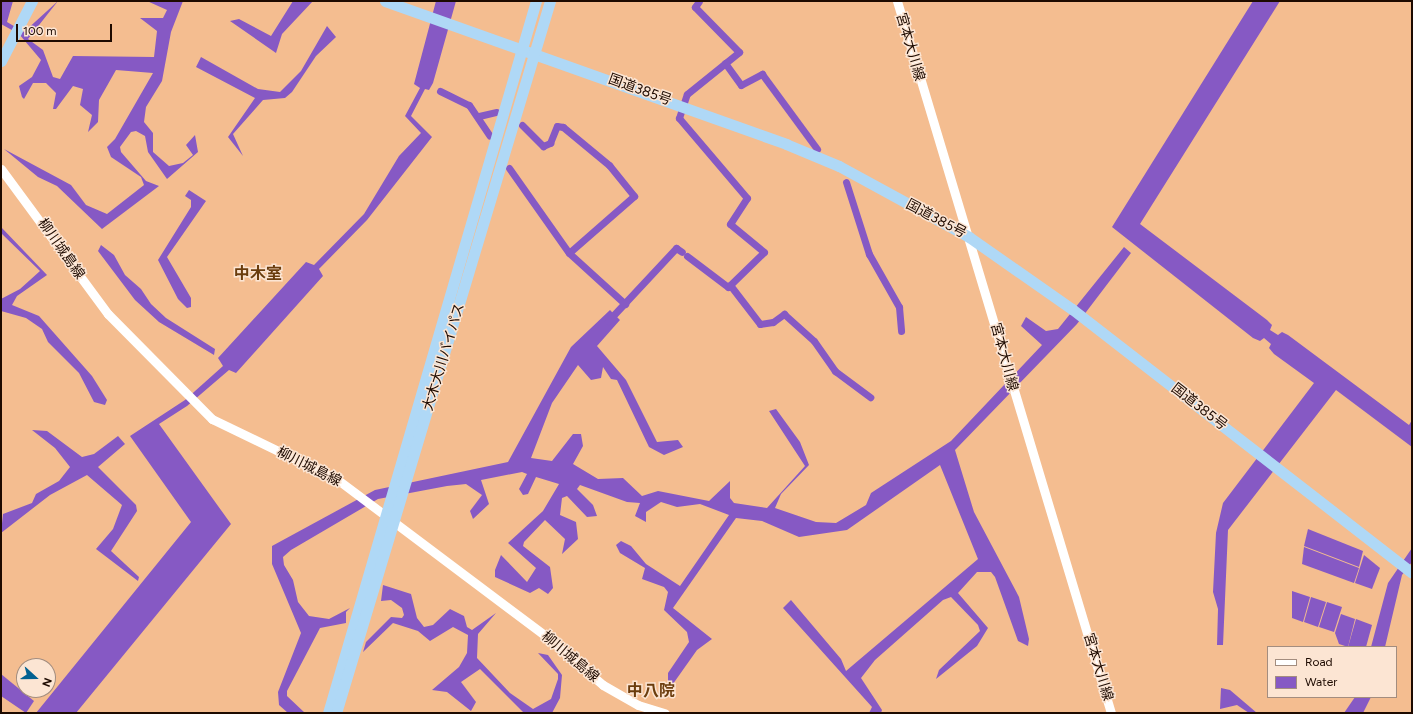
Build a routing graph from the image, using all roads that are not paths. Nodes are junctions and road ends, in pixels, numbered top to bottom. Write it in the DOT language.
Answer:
graph roads {
  1 [pos="32,1"];
  2 [pos="385,1"];
  3 [pos="536,1"];
  4 [pos="550,1"];
  5 [pos="897,1"];
  6 [pos="523,49"];
  7 [pos="535,53"];
  8 [pos="1,61"];
  9 [pos="1,169"];
  10 [pos="969,237"];
  11 [pos="384,513"];
  12 [pos="395,524"];
  13 [pos="1410,571"];
  14 [pos="358,624"];
  15 [pos="328,713"];
  16 [pos="336,713"];
  17 [pos="665,713"];
  18 [pos="1111,713"];
  1 -- 8 [label="highway"];
  2 -- 6 [label="highway, 国道385号"];
  3 -- 6 [label="highway, 大木大川バイパス"];
  4 -- 7 [label="highway, 大木大川バイパス"];
  5 -- 10 [label="main road, 宮本大川線"];
  6 -- 7 [label="highway, 国道385号"];
  6 -- 11 [label="highway, 大木大川バイパス"];
  7 -- 10 [label="highway, 国道385号"];
  7 -- 12 [label="highway, 大木大川バイパス"];
  9 -- 11 [label="main road, 柳川城島線"];
  10 -- 13 [label="highway, 国道385号"];
  10 -- 18 [label="main road, 宮本大川線"];
  11 -- 12 [label="main road, 柳川城島線"];
  11 -- 14 [label="highway, 大木大川バイパス"];
  12 -- 14 [label="highway, 大木大川バイパス"];
  12 -- 17 [label="main road, 柳川城島線"];
  14 -- 15 [label="highway, 大木大川バイパス"];
  14 -- 16 [label="highway, 大木大川バイパス"];
}
